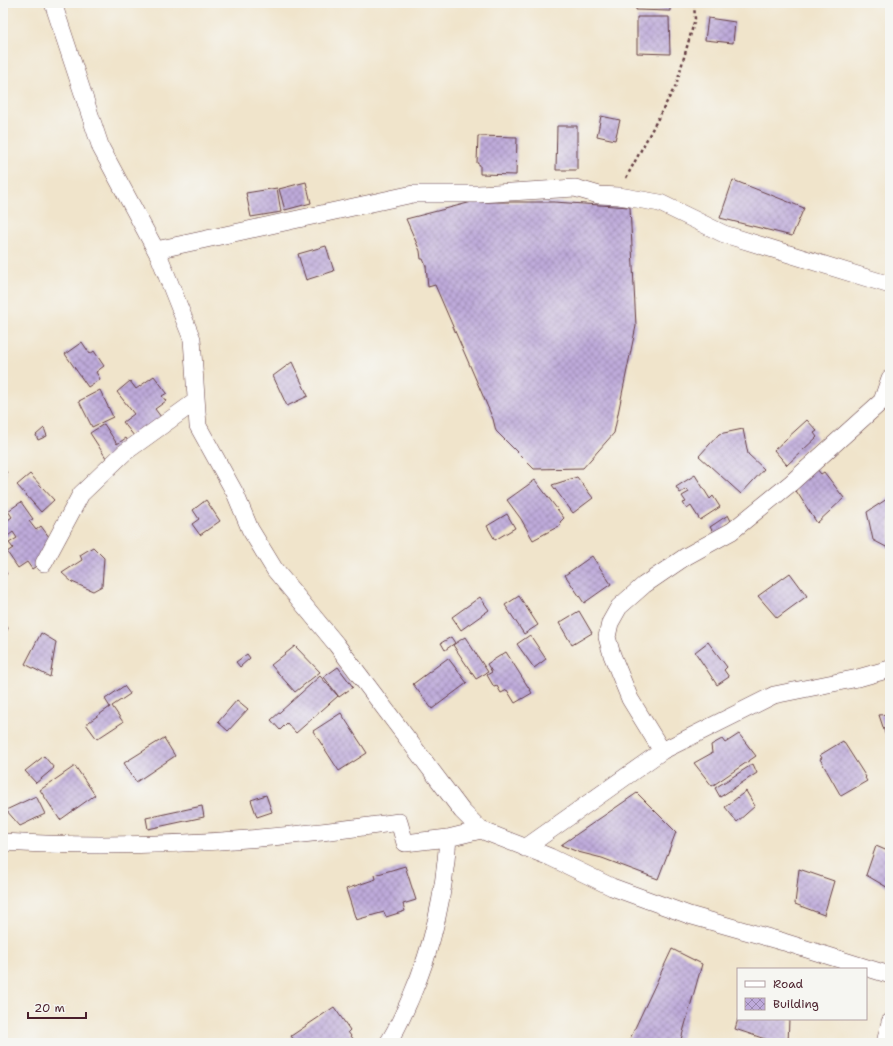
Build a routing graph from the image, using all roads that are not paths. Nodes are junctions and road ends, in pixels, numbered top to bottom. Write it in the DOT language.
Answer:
graph roads {
  1 [pos="53,3"];
  2 [pos="156,250"];
  3 [pos="890,285"];
  4 [pos="890,378"];
  5 [pos="196,400"];
  6 [pos="44,563"];
  7 [pos="890,668"];
  8 [pos="662,751"];
  9 [pos="481,830"];
  10 [pos="448,838"];
  11 [pos="3,842"];
  12 [pos="525,848"];
  13 [pos="890,975"];
  14 [pos="890,1022"];
  15 [pos="395,1039"];
  16 [pos="885,1043"];
  1 -- 2 [label="street"];
  2 -- 3 [label="street"];
  2 -- 5 [label="street"];
  4 -- 8 [label="street"];
  5 -- 6 [label="street"];
  5 -- 9 [label="street"];
  7 -- 8 [label="street"];
  8 -- 12 [label="street"];
  9 -- 10 [label="street"];
  9 -- 12 [label="street"];
  10 -- 11 [label="street"];
  10 -- 15 [label="street"];
  12 -- 13 [label="street"];
  14 -- 16 [label="street"];
}
